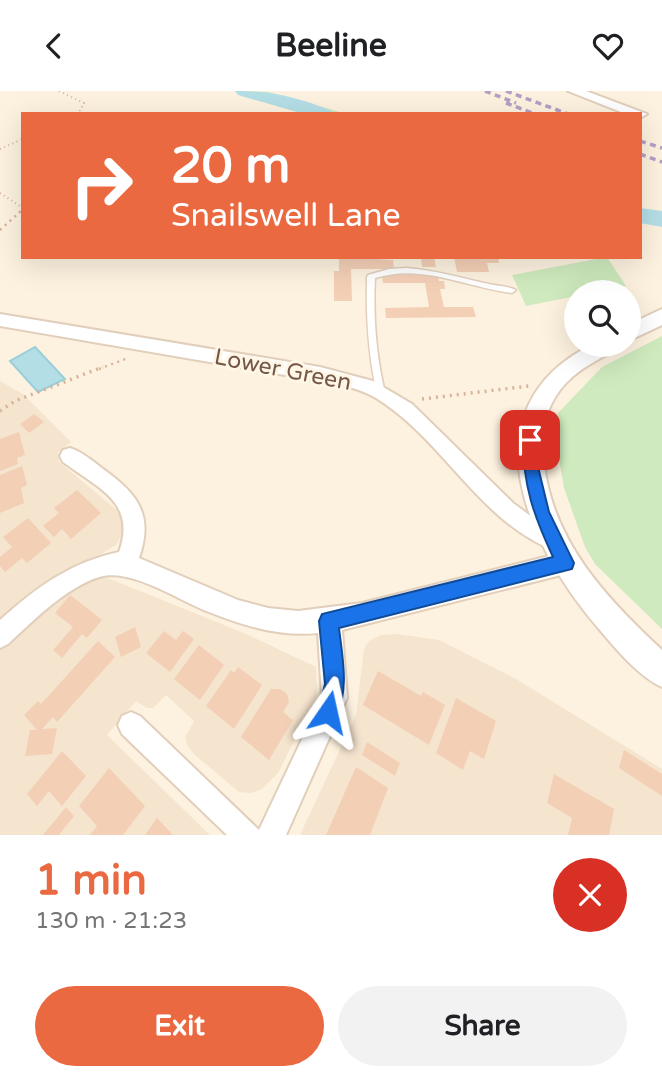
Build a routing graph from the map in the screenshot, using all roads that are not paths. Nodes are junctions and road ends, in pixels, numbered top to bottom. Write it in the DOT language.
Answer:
graph roads {
  1 [pos="574,91"];
  2 [pos="635,112"];
  3 [pos="512,291"];
  4 [pos="662,316"];
  5 [pos="0,320"];
  6 [pos="641,327"];
  7 [pos="586,357"];
  8 [pos="388,398"];
  9 [pos="70,456"];
  10 [pos="559,551"];
  11 [pos="126,564"];
  12 [pos="329,621"];
  13 [pos="0,636"];
  14 [pos="662,671"];
  15 [pos="131,725"];
  16 [pos="247,835"];
  17 [pos="271,835"];
  1 -- 2 [label="street"];
  3 -- 8 [label="lane"];
  4 -- 6 [label="street"];
  5 -- 8 [label="street, Lower Green"];
  7 -- 10 [label="street"];
  8 -- 10 [label="street, Lower Green"];
  9 -- 11 [label="street"];
  10 -- 12 [label="street"];
  10 -- 14 [label="street"];
  11 -- 12 [label="street"];
  11 -- 13 [label="street"];
  12 -- 17 [label="street"];
  15 -- 16 [label="street"];
}
